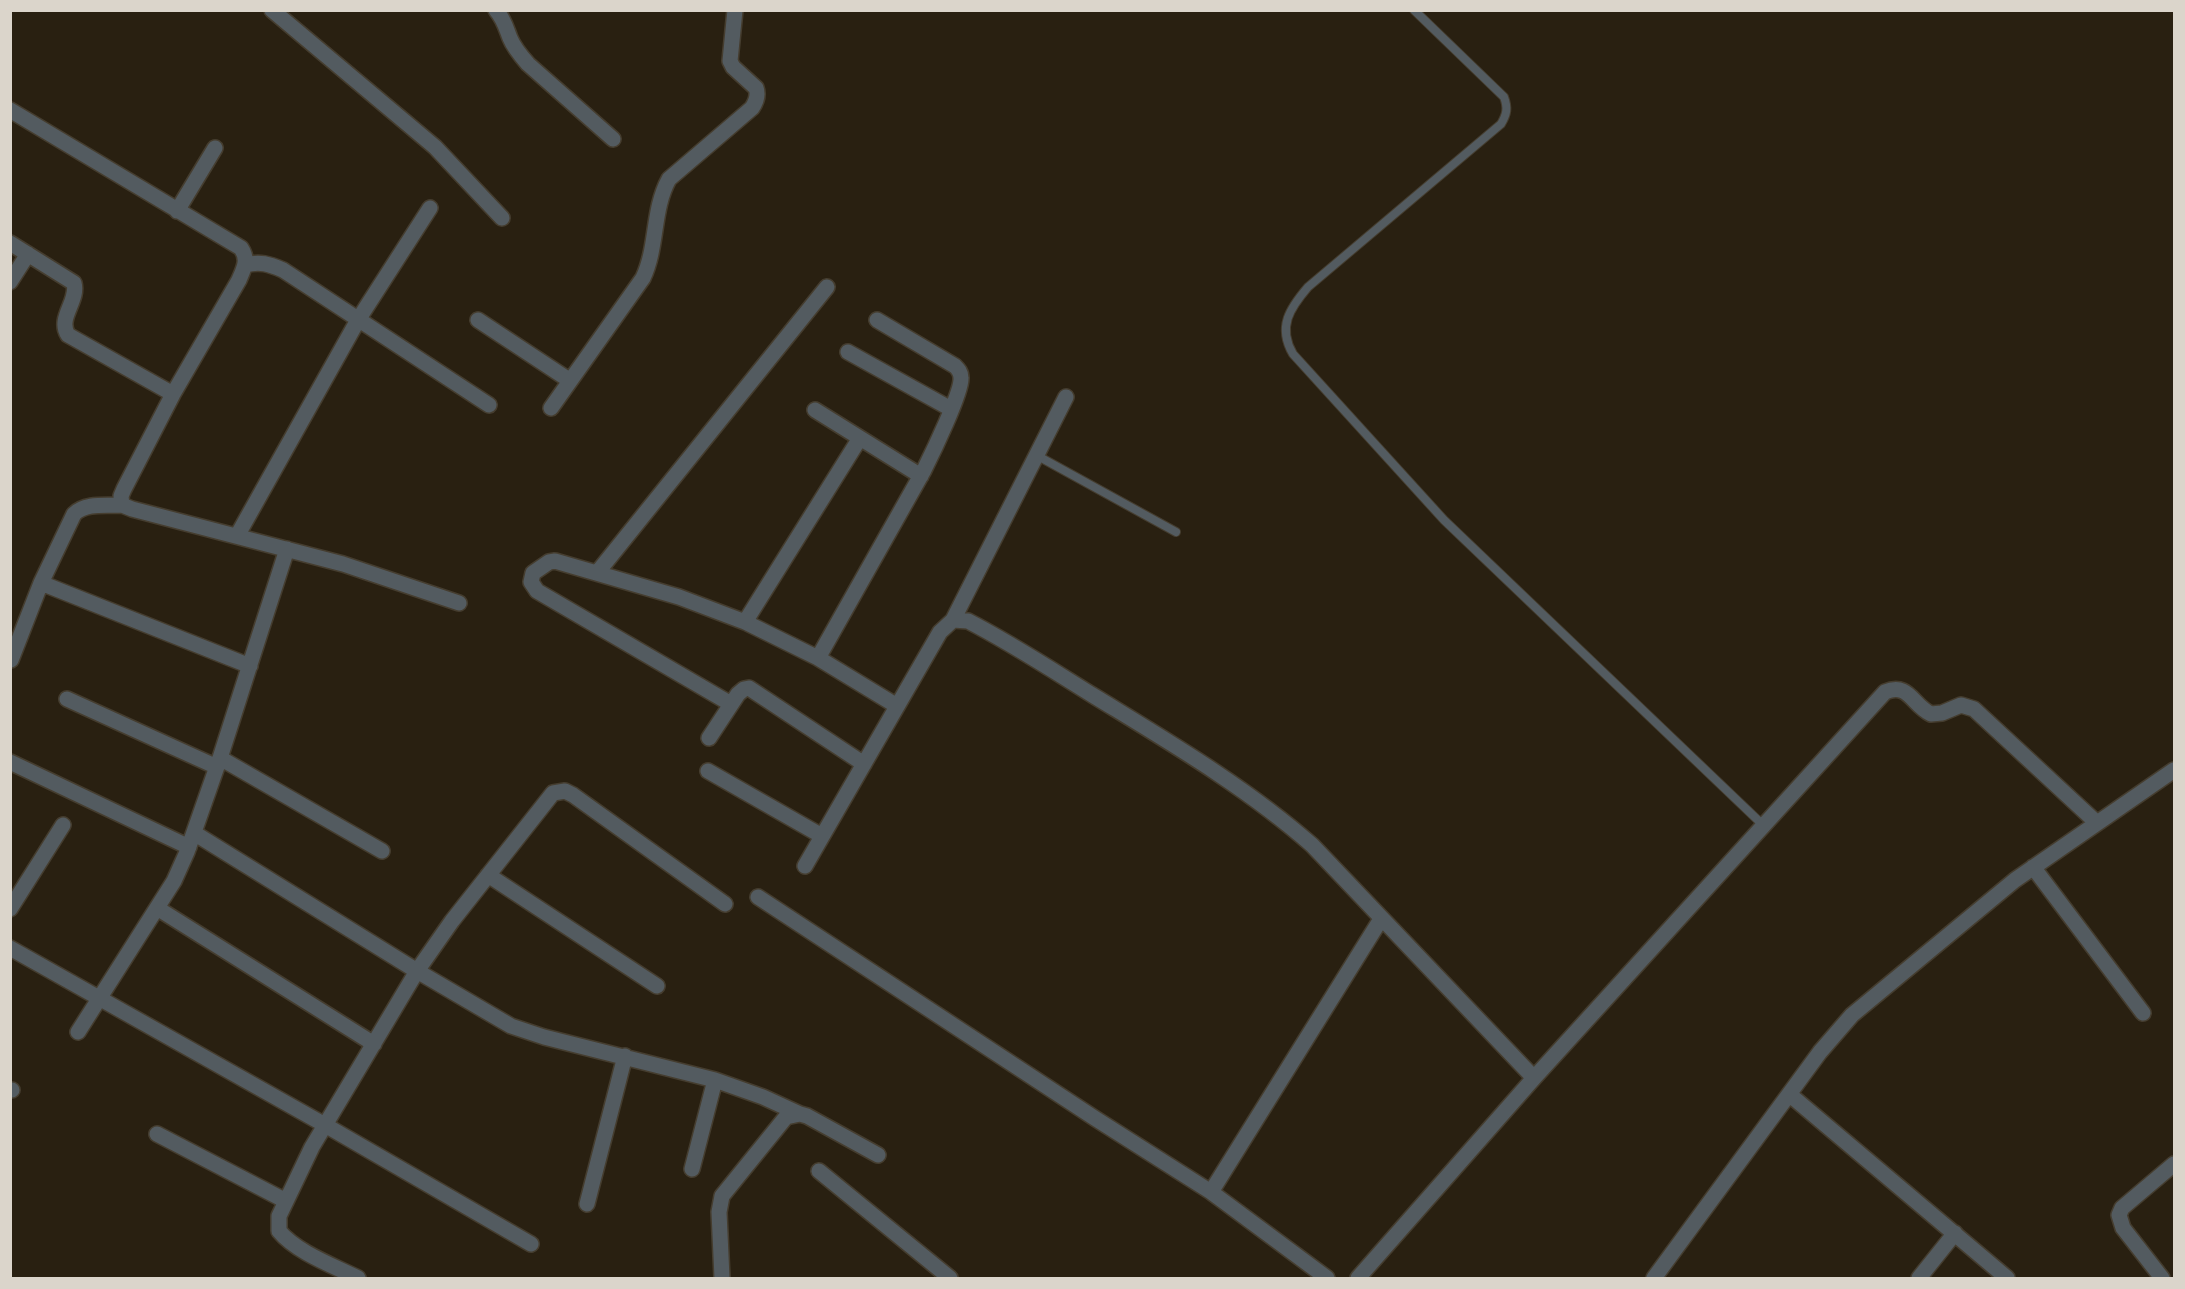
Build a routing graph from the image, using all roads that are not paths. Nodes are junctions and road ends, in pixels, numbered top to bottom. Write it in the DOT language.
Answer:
graph roads {
  1 [pos="272,10"];
  2 [pos="496,10"];
  3 [pos="735,10"];
  4 [pos="1414,10"];
  5 [pos="10,110"];
  6 [pos="613,139"];
  7 [pos="215,148"];
  8 [pos="430,208"];
  9 [pos="177,211"];
  10 [pos="502,218"];
  11 [pos="10,243"];
  12 [pos="28,254"];
  13 [pos="245,265"];
  14 [pos="10,282"];
  15 [pos="827,287"];
  16 [pos="358,320"];
  17 [pos="478,320"];
  18 [pos="877,320"];
  19 [pos="848,352"];
  20 [pos="569,380"];
  21 [pos="173,394"];
  22 [pos="1066,397"];
  23 [pos="489,405"];
  24 [pos="551,408"];
  25 [pos="951,409"];
  26 [pos="815,410"];
  27 [pos="860,438"];
  28 [pos="1036,455"];
  29 [pos="921,476"];
  30 [pos="122,505"];
  31 [pos="1176,532"];
  32 [pos="237,536"];
  33 [pos="287,549"];
  34 [pos="597,573"];
  35 [pos="41,583"];
  36 [pos="459,603"];
  37 [pos="953,620"];
  38 [pos="745,622"];
  39 [pos="818,658"];
  40 [pos="11,660"];
  41 [pos="250,666"];
  42 [pos="66,699"];
  43 [pos="731,704"];
  44 [pos="897,706"];
  45 [pos="709,738"];
  46 [pos="10,762"];
  47 [pos="219,762"];
  48 [pos="864,764"];
  49 [pos="2175,770"];
  50 [pos="708,771"];
  51 [pos="2097,823"];
  52 [pos="63,825"];
  53 [pos="1763,825"];
  54 [pos="822,836"];
  55 [pos="192,840"];
  56 [pos="382,851"];
  57 [pos="805,866"];
  58 [pos="2033,867"];
  59 [pos="488,875"];
  60 [pos="758,897"];
  61 [pos="725,904"];
  62 [pos="157,908"];
  63 [pos="10,909"];
  64 [pos="1381,919"];
  65 [pos="10,948"];
  66 [pos="417,971"];
  67 [pos="657,986"];
  68 [pos="101,997"];
  69 [pos="2143,1013"];
  70 [pos="78,1032"];
  71 [pos="374,1044"];
  72 [pos="626,1056"];
  73 [pos="1534,1078"];
  74 [pos="715,1080"];
  75 [pos="1789,1094"];
  76 [pos="800,1114"];
  77 [pos="325,1125"];
  78 [pos="157,1134"];
  79 [pos="878,1155"];
  80 [pos="2175,1164"];
  81 [pos="692,1169"];
  82 [pos="819,1171"];
  83 [pos="1211,1192"];
  84 [pos="286,1201"];
  85 [pos="587,1204"];
  86 [pos="1955,1233"];
  87 [pos="531,1244"];
  88 [pos="358,1278"];
  89 [pos="722,1278"];
  90 [pos="950,1278"];
  91 [pos="1327,1278"];
  92 [pos="1358,1278"];
  93 [pos="1654,1278"];
  94 [pos="1919,1278"];
  95 [pos="2007,1278"];
  96 [pos="2162,1278"];
  1 -- 10 [label="street"];
  2 -- 6 [label="street"];
  3 -- 20 [label="street"];
  4 -- 53 [label="lane"];
  5 -- 9 [label="street"];
  7 -- 9 [label="street"];
  8 -- 16 [label="street"];
  9 -- 13 [label="street"];
  11 -- 12 [label="street"];
  12 -- 14 [label="street"];
  12 -- 21 [label="street"];
  13 -- 16 [label="street"];
  13 -- 21 [label="street"];
  15 -- 34 [label="street"];
  16 -- 23 [label="street"];
  16 -- 32 [label="street"];
  17 -- 20 [label="street"];
  18 -- 25 [label="street"];
  19 -- 25 [label="street"];
  20 -- 24 [label="street"];
  21 -- 30 [label="street"];
  22 -- 28 [label="street"];
  25 -- 29 [label="street"];
  26 -- 27 [label="street"];
  27 -- 29 [label="street"];
  27 -- 38 [label="street"];
  28 -- 31 [label="lane"];
  28 -- 37 [label="street"];
  29 -- 39 [label="street"];
  30 -- 32 [label="street"];
  30 -- 35 [label="street"];
  32 -- 33 [label="street"];
  33 -- 36 [label="street"];
  33 -- 41 [label="street"];
  34 -- 38 [label="street"];
  34 -- 43 [label="street"];
  35 -- 40 [label="street"];
  35 -- 41 [label="street"];
  37 -- 44 [label="street"];
  37 -- 64 [label="street"];
  38 -- 39 [label="street"];
  39 -- 44 [label="street"];
  41 -- 47 [label="street"];
  42 -- 47 [label="street"];
  43 -- 45 [label="street"];
  43 -- 48 [label="street"];
  44 -- 48 [label="street"];
  46 -- 55 [label="street"];
  47 -- 55 [label="street"];
  47 -- 56 [label="street"];
  48 -- 54 [label="street"];
  49 -- 51 [label="street"];
  50 -- 54 [label="street"];
  51 -- 53 [label="street"];
  51 -- 58 [label="street"];
  52 -- 63 [label="street"];
  53 -- 73 [label="street"];
  54 -- 57 [label="street"];
  55 -- 62 [label="street"];
  55 -- 66 [label="street"];
  58 -- 69 [label="street"];
  58 -- 75 [label="street"];
  59 -- 61 [label="street"];
  59 -- 66 [label="street"];
  59 -- 67 [label="street"];
  60 -- 83 [label="street"];
  62 -- 68 [label="street"];
  62 -- 71 [label="street"];
  64 -- 73 [label="street"];
  64 -- 83 [label="street"];
  65 -- 68 [label="street"];
  66 -- 71 [label="street"];
  66 -- 72 [label="street"];
  68 -- 70 [label="street"];
  68 -- 77 [label="street"];
  71 -- 77 [label="street"];
  72 -- 74 [label="street"];
  72 -- 85 [label="street"];
  73 -- 92 [label="street"];
  74 -- 76 [label="street"];
  74 -- 81 [label="street"];
  75 -- 86 [label="street"];
  75 -- 93 [label="street"];
  76 -- 79 [label="street"];
  76 -- 89 [label="street"];
  77 -- 84 [label="street"];
  77 -- 87 [label="street"];
  78 -- 84 [label="street"];
  80 -- 96 [label="street"];
  82 -- 90 [label="street"];
  83 -- 91 [label="street"];
  84 -- 88 [label="street"];
  86 -- 94 [label="street"];
  86 -- 95 [label="street"];
}
